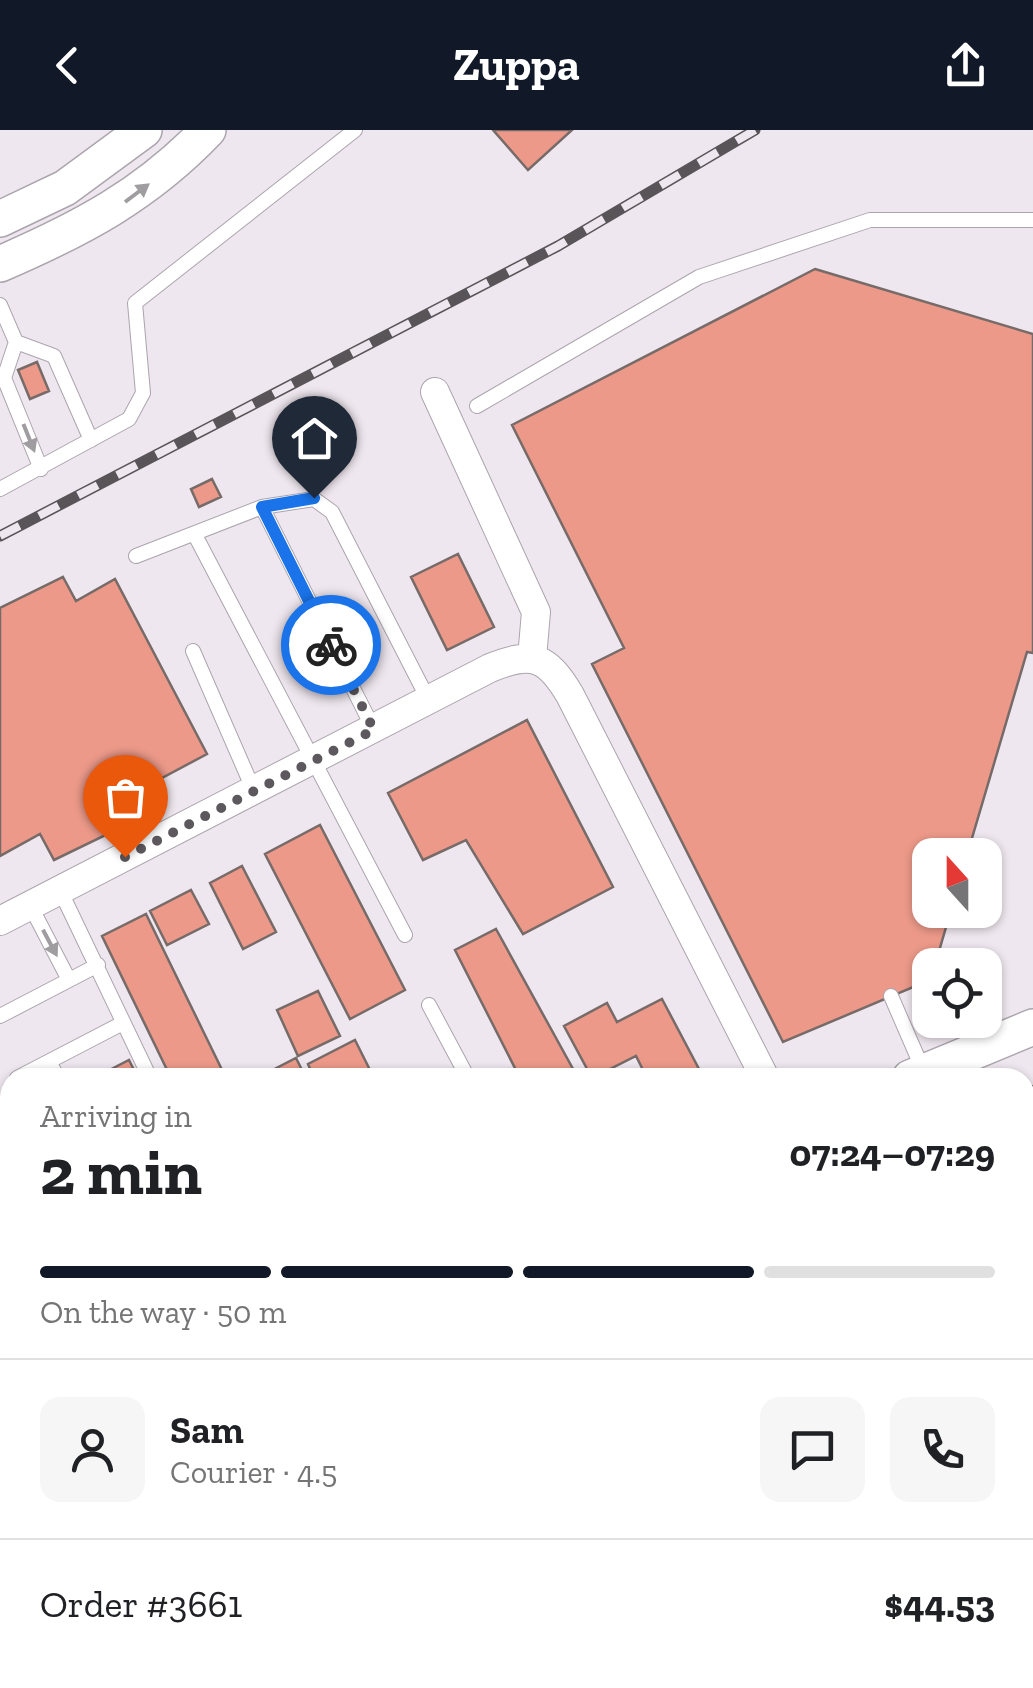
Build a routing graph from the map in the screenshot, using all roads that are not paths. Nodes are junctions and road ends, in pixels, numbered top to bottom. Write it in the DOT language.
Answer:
graph roads {
  1 [pos="144,130"];
  2 [pos="208,130"];
  3 [pos="354,130"];
  4 [pos="0,219"];
  5 [pos="1033,220"];
  6 [pos="0,264"];
  7 [pos="0,306"];
  8 [pos="16,342"];
  9 [pos="434,392"];
  10 [pos="476,406"];
  11 [pos="91,440"];
  12 [pos="41,469"];
  13 [pos="0,489"];
  14 [pos="262,507"];
  15 [pos="195,535"];
  16 [pos="136,556"];
  17 [pos="193,651"];
  18 [pos="527,658"];
  19 [pos="430,702"];
  20 [pos="374,730"];
  21 [pos="314,761"];
  22 [pos="254,791"];
  23 [pos="60,890"];
  24 [pos="30,906"];
  25 [pos="0,921"];
  26 [pos="405,935"];
  27 [pos="98,965"];
  28 [pos="70,980"];
  29 [pos="890,996"];
  30 [pos="429,1005"];
  31 [pos="0,1016"];
  32 [pos="123,1023"];
  33 [pos="1033,1027"];
  34 [pos="44,1068"];
  35 [pos="145,1068"];
  36 [pos="463,1068"];
  37 [pos="760,1068"];
  38 [pos="915,1068"];
  39 [pos="934,1068"];
  1 -- 4 [label="street"];
  6 -- 2 [label="street, one-way"];
  3 -- 11 [label="lane"];
  5 -- 10 [label="lane"];
  7 -- 8 [label="lane"];
  8 -- 11 [label="lane"];
  8 -- 12 [label="lane, one-way"];
  9 -- 18 [label="street"];
  11 -- 12 [label="lane"];
  12 -- 13 [label="lane"];
  14 -- 15 [label="lane"];
  14 -- 19 [label="lane"];
  14 -- 20 [label="lane"];
  15 -- 16 [label="lane"];
  15 -- 21 [label="lane"];
  17 -- 22 [label="lane"];
  18 -- 19 [label="street"];
  18 -- 37 [label="street"];
  19 -- 20 [label="street"];
  20 -- 21 [label="street"];
  21 -- 22 [label="street"];
  21 -- 26 [label="lane"];
  22 -- 23 [label="street"];
  23 -- 24 [label="street"];
  23 -- 27 [label="lane"];
  24 -- 25 [label="street"];
  24 -- 28 [label="lane, one-way"];
  27 -- 28 [label="lane"];
  27 -- 32 [label="lane"];
  28 -- 31 [label="lane"];
  29 -- 38 [label="lane"];
  30 -- 36 [label="lane"];
  32 -- 34 [label="lane"];
  32 -- 35 [label="lane"];
  33 -- 39 [label="street"];
}
